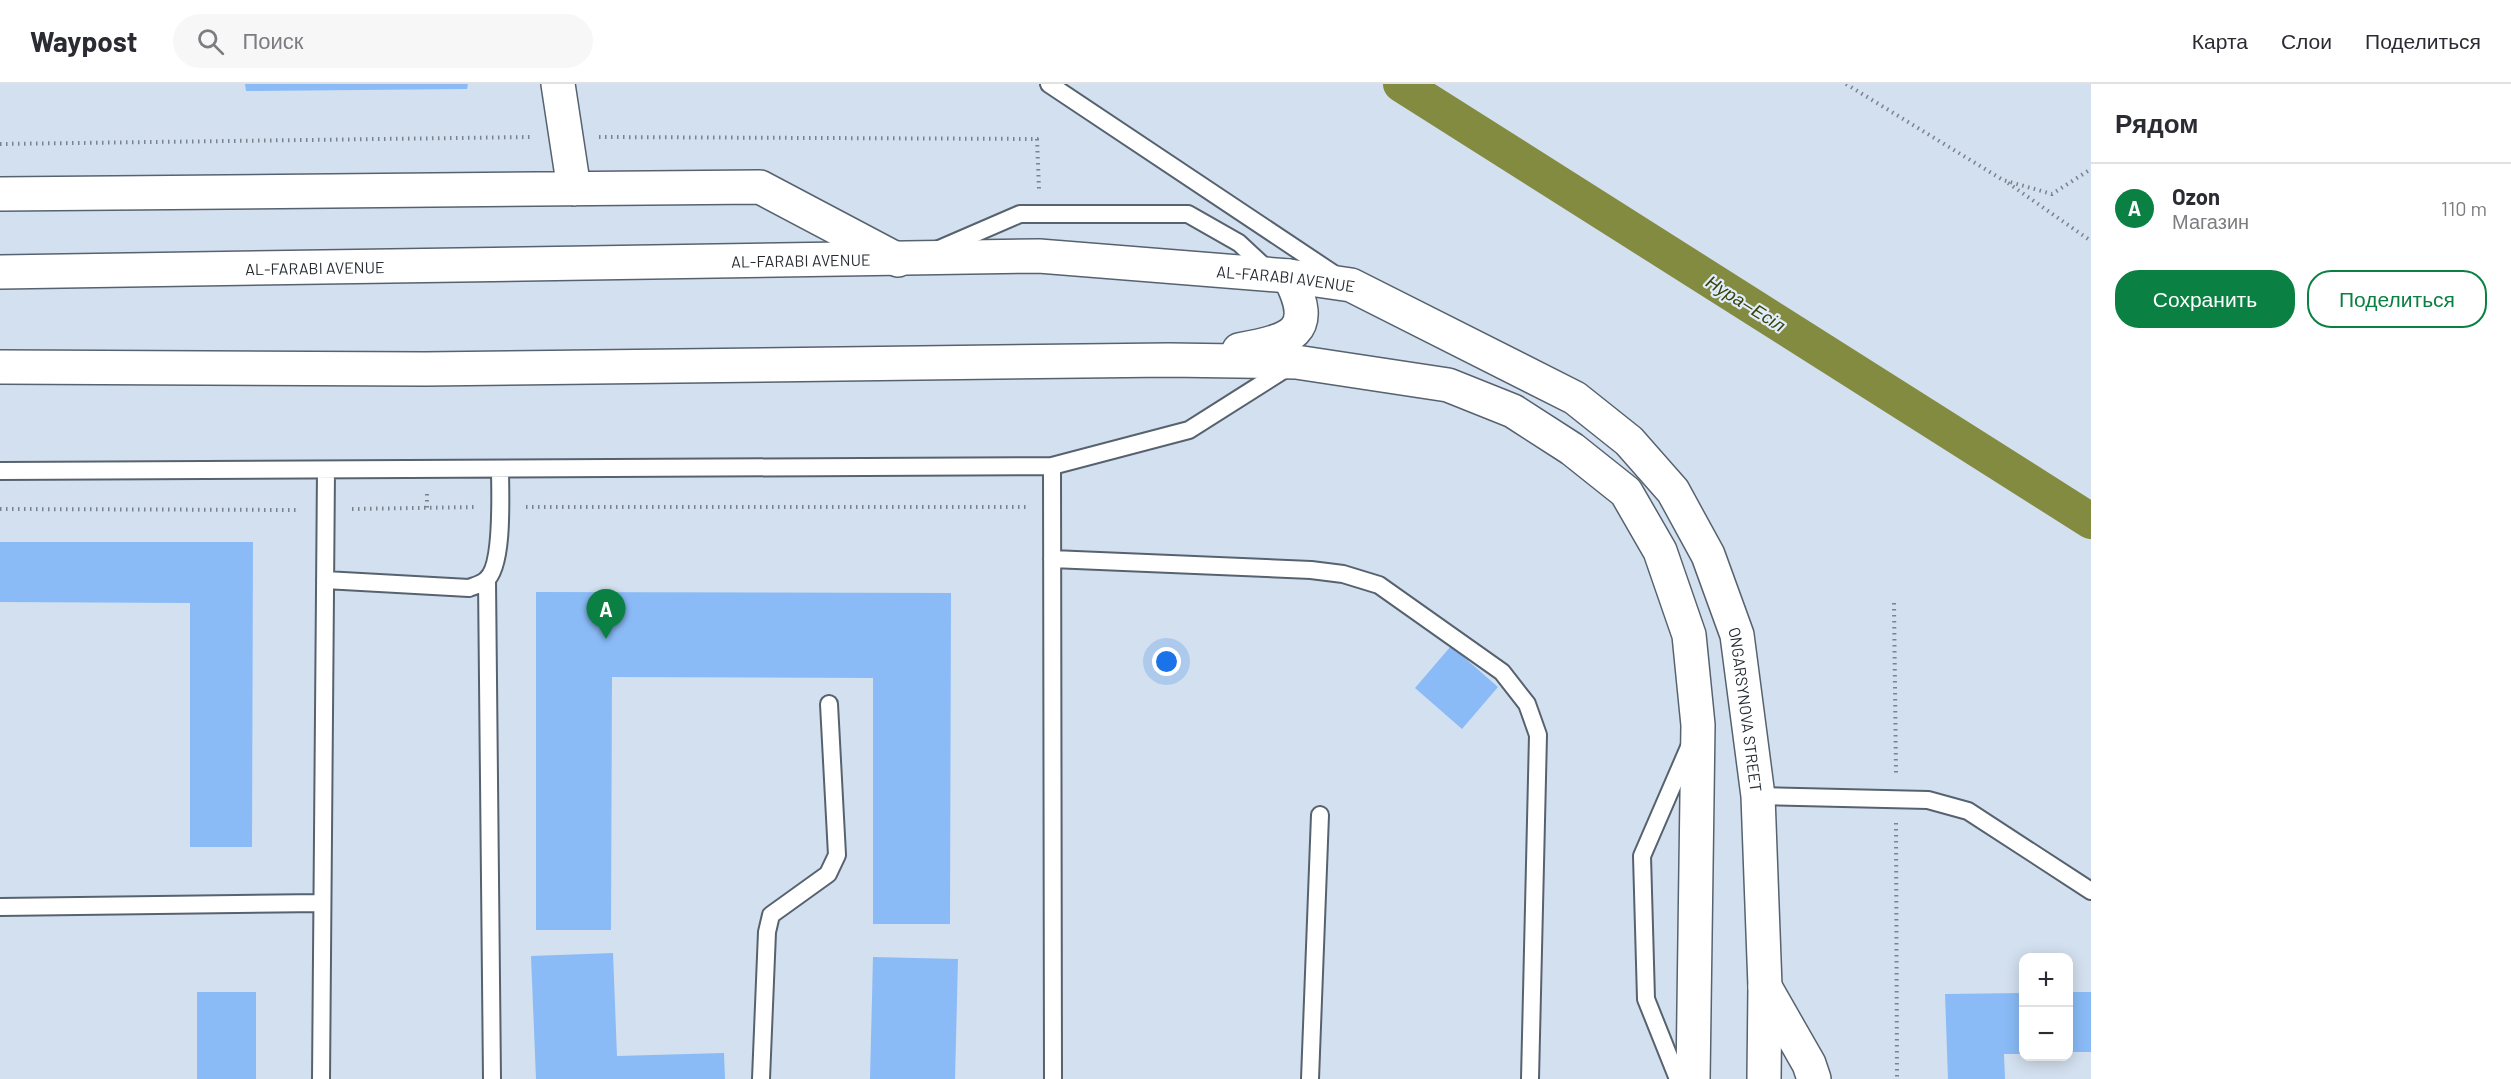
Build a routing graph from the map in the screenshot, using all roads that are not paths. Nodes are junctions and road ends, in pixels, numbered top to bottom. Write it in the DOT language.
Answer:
graph roads {
  1 [pos="558,84"];
  2 [pos="1049,84"];
  3 [pos="574,189"];
  4 [pos="0,194"];
  5 [pos="907,260"];
  6 [pos="0,272"];
  7 [pos="1282,276"];
  8 [pos="1351,285"];
  9 [pos="1169,360"];
  10 [pos="1296,362"];
  11 [pos="0,366"];
  12 [pos="1575,398"];
  13 [pos="1052,466"];
  14 [pos="500,469"];
  15 [pos="326,470"];
  16 [pos="0,471"];
  17 [pos="1052,559"];
  18 [pos="325,580"];
  19 [pos="487,580"];
  20 [pos="829,704"];
  21 [pos="1698,725"];
  22 [pos="1758,796"];
  23 [pos="1320,815"];
  24 [pos="2091,891"];
  25 [pos="322,903"];
  26 [pos="0,907"];
  27 [pos="1765,987"];
  28 [pos="321,1079"];
  29 [pos="492,1079"];
  30 [pos="761,1079"];
  31 [pos="1053,1079"];
  32 [pos="1310,1079"];
  33 [pos="1530,1079"];
  34 [pos="1678,1079"];
  35 [pos="1693,1079"];
  36 [pos="1764,1079"];
  37 [pos="1814,1079"];
  1 -- 3 [label="street"];
  2 -- 8 [label="lane"];
  3 -- 4 [label="street"];
  3 -- 5 [label="street"];
  5 -- 6 [label="street, AL-FARABI AVENUE"];
  5 -- 7 [label="street, AL-FARABI AVENUE"];
  5 -- 7 [label="lane"];
  7 -- 8 [label="street, AL-FARABI AVENUE"];
  7 -- 9 [label="street"];
  8 -- 12 [label="street, AL-FARABI AVENUE"];
  9 -- 10 [label="street"];
  9 -- 11 [label="street"];
  10 -- 13 [label="lane"];
  10 -- 21 [label="street"];
  12 -- 22 [label="street, ONGARSYNOVA STREET"];
  13 -- 14 [label="lane"];
  13 -- 17 [label="lane"];
  14 -- 15 [label="lane"];
  14 -- 19 [label="lane"];
  15 -- 16 [label="lane"];
  15 -- 18 [label="lane"];
  17 -- 31 [label="lane"];
  17 -- 33 [label="lane"];
  18 -- 19 [label="lane"];
  18 -- 25 [label="lane"];
  19 -- 29 [label="lane"];
  20 -- 30 [label="lane"];
  21 -- 34 [label="lane"];
  21 -- 35 [label="street"];
  22 -- 24 [label="lane"];
  22 -- 27 [label="street, ONGARSYNOVA STREET"];
  23 -- 32 [label="lane"];
  25 -- 26 [label="lane"];
  25 -- 28 [label="lane"];
  27 -- 36 [label="street, ONGARSYNOVA STREET"];
  27 -- 37 [label="street"];
}
